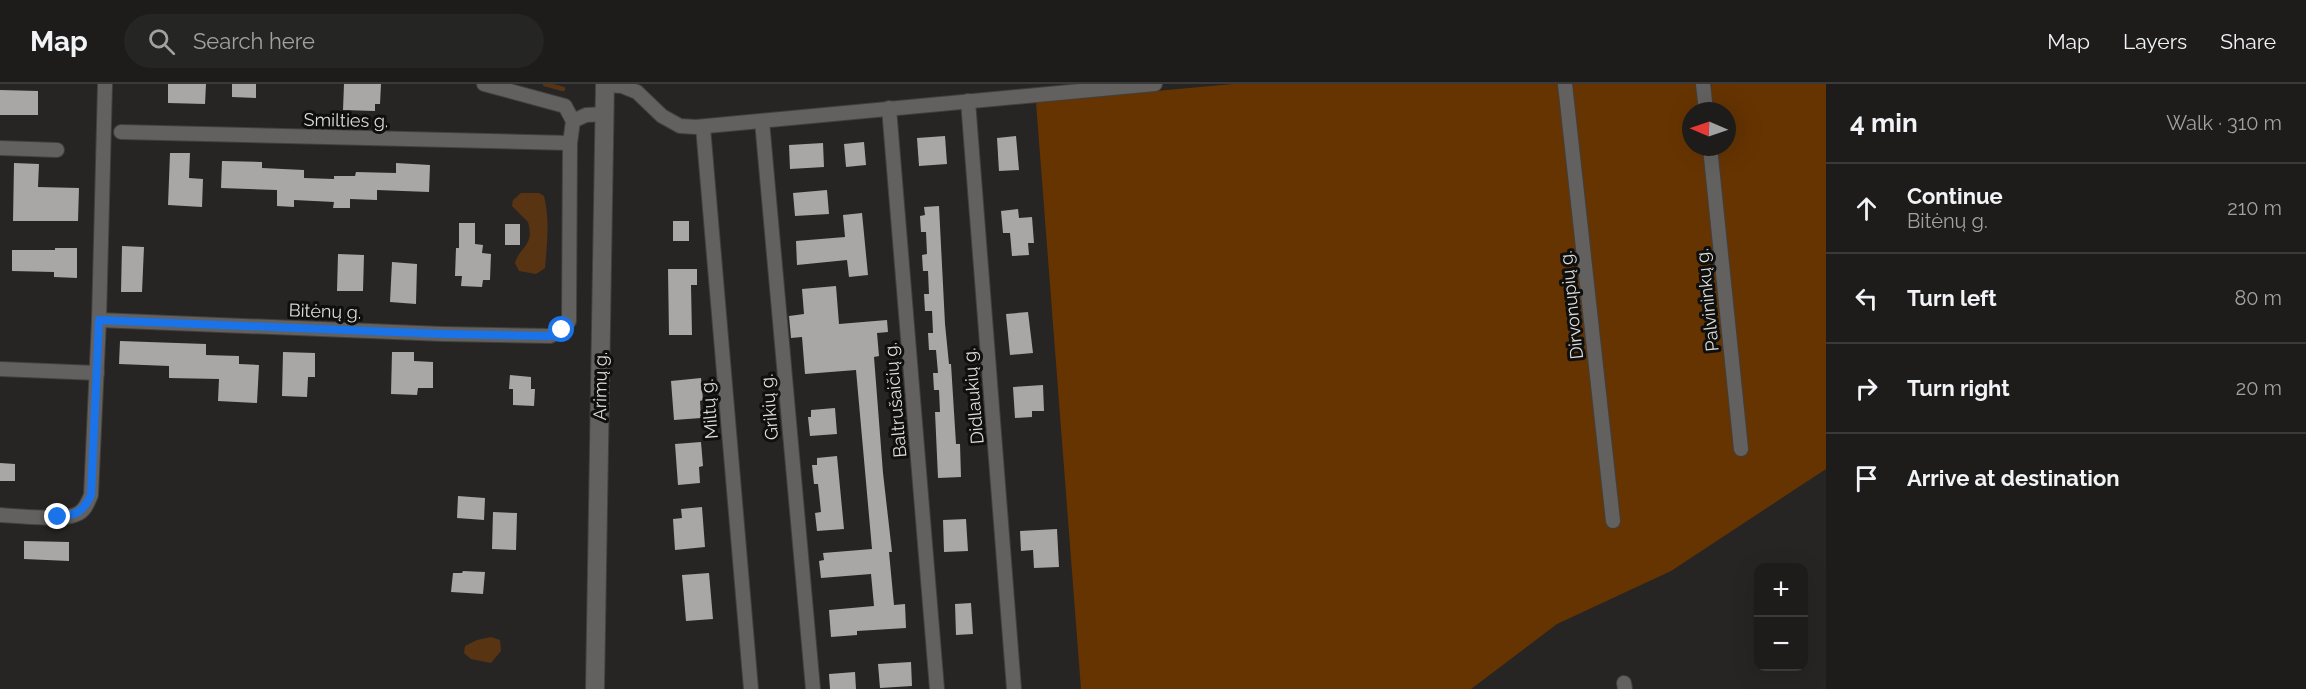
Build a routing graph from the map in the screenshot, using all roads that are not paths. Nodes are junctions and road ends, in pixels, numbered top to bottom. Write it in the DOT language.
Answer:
graph roads {
  1 [pos="105,84"];
  2 [pos="484,84"];
  3 [pos="1155,84"];
  4 [pos="1565,84"];
  5 [pos="1703,84"];
  6 [pos="605,85"];
  7 [pos="968,101"];
  8 [pos="1705,102"];
  9 [pos="889,108"];
  10 [pos="604,114"];
  11 [pos="573,121"];
  12 [pos="762,121"];
  13 [pos="703,127"];
  14 [pos="121,132"];
  15 [pos="570,143"];
  16 [pos="0,148"];
  17 [pos="57,150"];
  18 [pos="1711,156"];
  19 [pos="99,320"];
  20 [pos="0,369"];
  21 [pos="97,373"];
  22 [pos="1741,449"];
  23 [pos="0,515"];
  24 [pos="1613,521"];
  25 [pos="595,689"];
  26 [pos="751,689"];
  27 [pos="813,689"];
  28 [pos="937,689"];
  29 [pos="1014,689"];
  1 -- 19 [label="street"];
  2 -- 11 [label="street"];
  3 -- 7 [label="street"];
  4 -- 24 [label="street, Dirvonupių g."];
  5 -- 8 [label="street"];
  6 -- 10 [label="main road, Arimų g."];
  6 -- 13 [label="street"];
  7 -- 9 [label="street"];
  7 -- 29 [label="street, Didlaukių g."];
  9 -- 12 [label="street"];
  9 -- 28 [label="street, Baltrušaičių g."];
  10 -- 11 [label="street"];
  10 -- 25 [label="main road, Arimų g."];
  11 -- 15 [label="street"];
  12 -- 13 [label="street"];
  12 -- 27 [label="street, Grikių g."];
  13 -- 26 [label="street, Miltų g."];
  14 -- 15 [label="street, Smilties g."];
  15 -- 19 [label="street, Bitėnų g."];
  16 -- 17 [label="street"];
  18 -- 22 [label="street, Palvininkų g."];
  19 -- 21 [label="street"];
  20 -- 21 [label="street"];
  21 -- 23 [label="street"];
}
